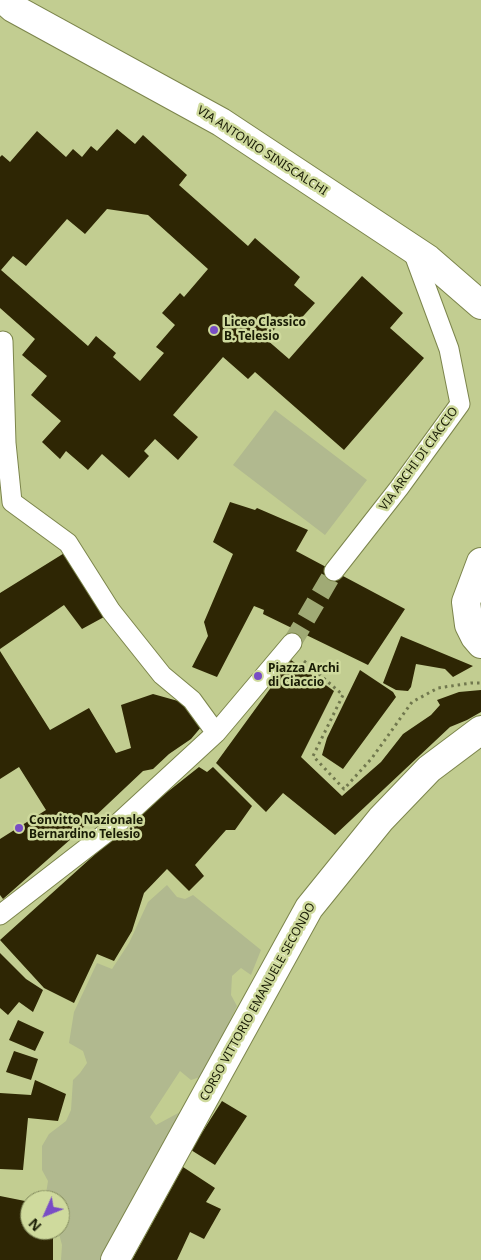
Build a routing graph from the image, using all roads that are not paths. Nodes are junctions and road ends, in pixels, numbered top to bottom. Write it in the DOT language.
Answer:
graph roads {
  1 [pos="4,0"];
  2 [pos="412,249"];
  3 [pos="481,305"];
  4 [pos="3,341"];
  5 [pos="481,562"];
  6 [pos="334,571"];
  7 [pos="292,644"];
  8 [pos="481,644"];
  9 [pos="481,730"];
  10 [pos="216,733"];
  11 [pos="1,913"];
  12 [pos="115,1260"];
  1 -- 2 [label="street, VIA ANTONIO SINISCALCHI"];
  2 -- 3 [label="street, VIA ANTONIO SINISCALCHI"];
  2 -- 6 [label="street, VIA ARCHI DI CIACCIO"];
  4 -- 10 [label="street"];
  5 -- 8 [label="street"];
  7 -- 10 [label="street"];
  9 -- 12 [label="street, CORSO VITTORIO EMANUELE SECONDO"];
  10 -- 11 [label="street"];
}
